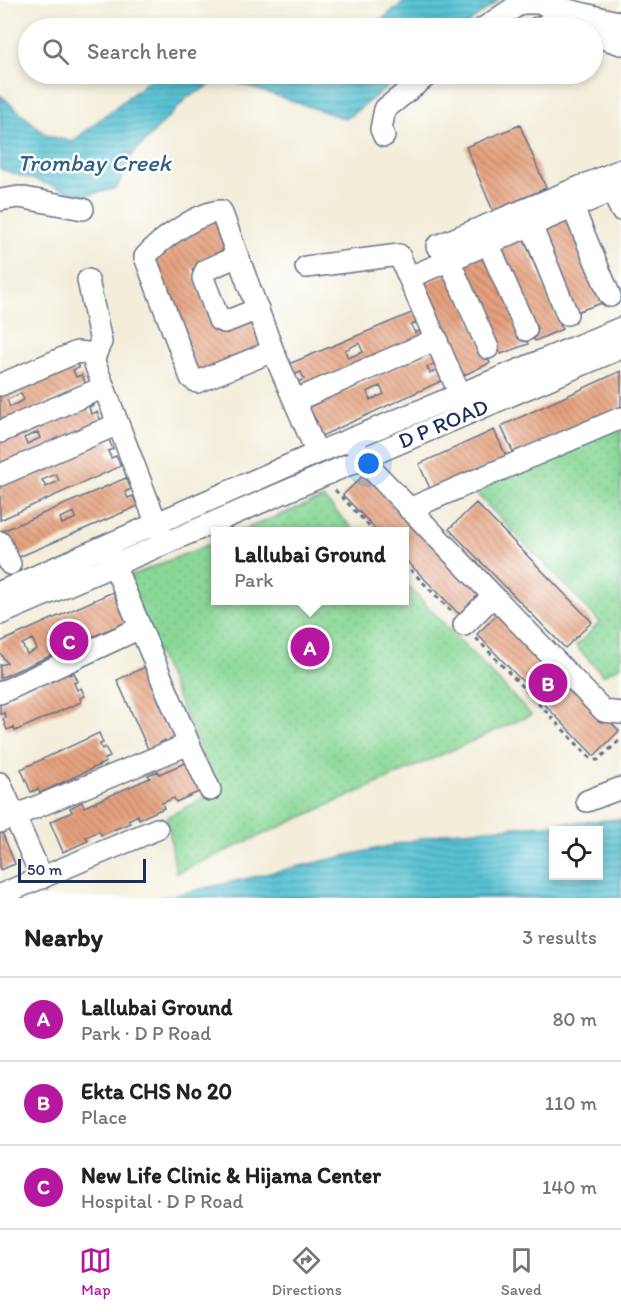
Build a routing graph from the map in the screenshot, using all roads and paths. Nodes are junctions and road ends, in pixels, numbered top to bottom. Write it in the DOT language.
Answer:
graph roads {
  1 [pos="554,7"];
  2 [pos="499,18"];
  3 [pos="550,18"];
  4 [pos="574,18"];
  5 [pos="621,23"];
  6 [pos="603,27"];
  7 [pos="603,34"];
  8 [pos="621,44"];
  9 [pos="416,84"];
  10 [pos="384,136"];
  11 [pos="621,170"];
  12 [pos="618,196"];
  13 [pos="0,200"];
  14 [pos="573,208"];
  15 [pos="83,209"];
  16 [pos="531,225"];
  17 [pos="488,243"];
  18 [pos="443,253"];
  19 [pos="238,256"];
  20 [pos="306,267"];
  21 [pos="410,276"];
  22 [pos="88,280"];
  23 [pos="610,296"];
  24 [pos="258,309"];
  25 [pos="567,314"];
  26 [pos="621,328"];
  27 [pos="526,330"];
  28 [pos="437,339"];
  29 [pos="488,348"];
  30 [pos="621,348"];
  31 [pos="273,351"];
  32 [pos="96,354"];
  33 [pos="0,385"];
  34 [pos="104,387"];
  35 [pos="460,395"];
  36 [pos="296,400"];
  37 [pos="621,418"];
  38 [pos="118,424"];
  39 [pos="0,432"];
  40 [pos="357,449"];
  41 [pos="317,453"];
  42 [pos="0,475"];
  43 [pos="321,476"];
  44 [pos="409,509"];
  45 [pos="156,524"];
  46 [pos="371,527"];
  47 [pos="0,542"];
  48 [pos="165,544"];
  49 [pos="105,546"];
  50 [pos="10,564"];
  51 [pos="115,565"];
  52 [pos="409,567"];
  53 [pos="0,592"];
  54 [pos="493,596"];
  55 [pos="0,614"];
  56 [pos="464,625"];
  57 [pos="140,628"];
  58 [pos="0,693"];
  59 [pos="621,713"];
  60 [pos="621,739"];
  61 [pos="189,744"];
  62 [pos="0,783"];
  63 [pos="621,788"];
  64 [pos="210,790"];
  65 [pos="587,801"];
  66 [pos="7,819"];
  67 [pos="157,829"];
  68 [pos="42,878"];
  69 [pos="0,895"];
  1 -- 2 [label="street"];
  1 -- 3 [label="street"];
  1 -- 4 [label="street"];
  5 -- 6 [label="street"];
  7 -- 8 [label="street"];
  9 -- 10 [label="street"];
  11 -- 18 [label="street"];
  12 -- 14 [label="street"];
  13 -- 15 [label="street"];
  14 -- 16 [label="street"];
  14 -- 23 [label="street"];
  16 -- 17 [label="street"];
  16 -- 25 [label="street"];
  17 -- 18 [label="street"];
  17 -- 27 [label="street"];
  18 -- 21 [label="street"];
  18 -- 29 [label="street"];
  19 -- 24 [label="street"];
  19 -- 24 [label="street"];
  19 -- 31 [label="street"];
  20 -- 21 [label="street"];
  21 -- 28 [label="street"];
  22 -- 32 [label="street"];
  24 -- 31 [label="street"];
  26 -- 35 [label="street, D P ROAD"];
  28 -- 35 [label="street"];
  28 -- 36 [label="street"];
  30 -- 40 [label="street, D P ROAD"];
  31 -- 36 [label="street"];
  32 -- 33 [label="street"];
  32 -- 34 [label="street"];
  34 -- 38 [label="street"];
  34 -- 39 [label="street"];
  35 -- 40 [label="street, D P ROAD"];
  36 -- 41 [label="street"];
  37 -- 44 [label="street"];
  38 -- 42 [label="street"];
  38 -- 45 [label="street"];
  40 -- 41 [label="street, D P ROAD"];
  40 -- 43 [label="street, D P ROAD"];
  40 -- 44 [label="street"];
  41 -- 45 [label="street, D P ROAD"];
  43 -- 46 [label="path"];
  43 -- 48 [label="street, D P ROAD"];
  44 -- 54 [label="street"];
  45 -- 48 [label="street"];
  45 -- 49 [label="street, D P ROAD"];
  47 -- 50 [label="street"];
  48 -- 51 [label="street, D P ROAD"];
  49 -- 51 [label="street"];
  49 -- 53 [label="street, D P ROAD"];
  51 -- 55 [label="street, D P ROAD"];
  51 -- 57 [label="street"];
  52 -- 56 [label="path"];
  54 -- 56 [label="street"];
  54 -- 59 [label="street"];
  56 -- 60 [label="path"];
  57 -- 58 [label="street"];
  57 -- 61 [label="street"];
  61 -- 64 [label="street"];
  61 -- 66 [label="street"];
  62 -- 66 [label="street"];
  63 -- 65 [label="street"];
  66 -- 68 [label="street"];
  67 -- 68 [label="street"];
  68 -- 69 [label="street"];
}
